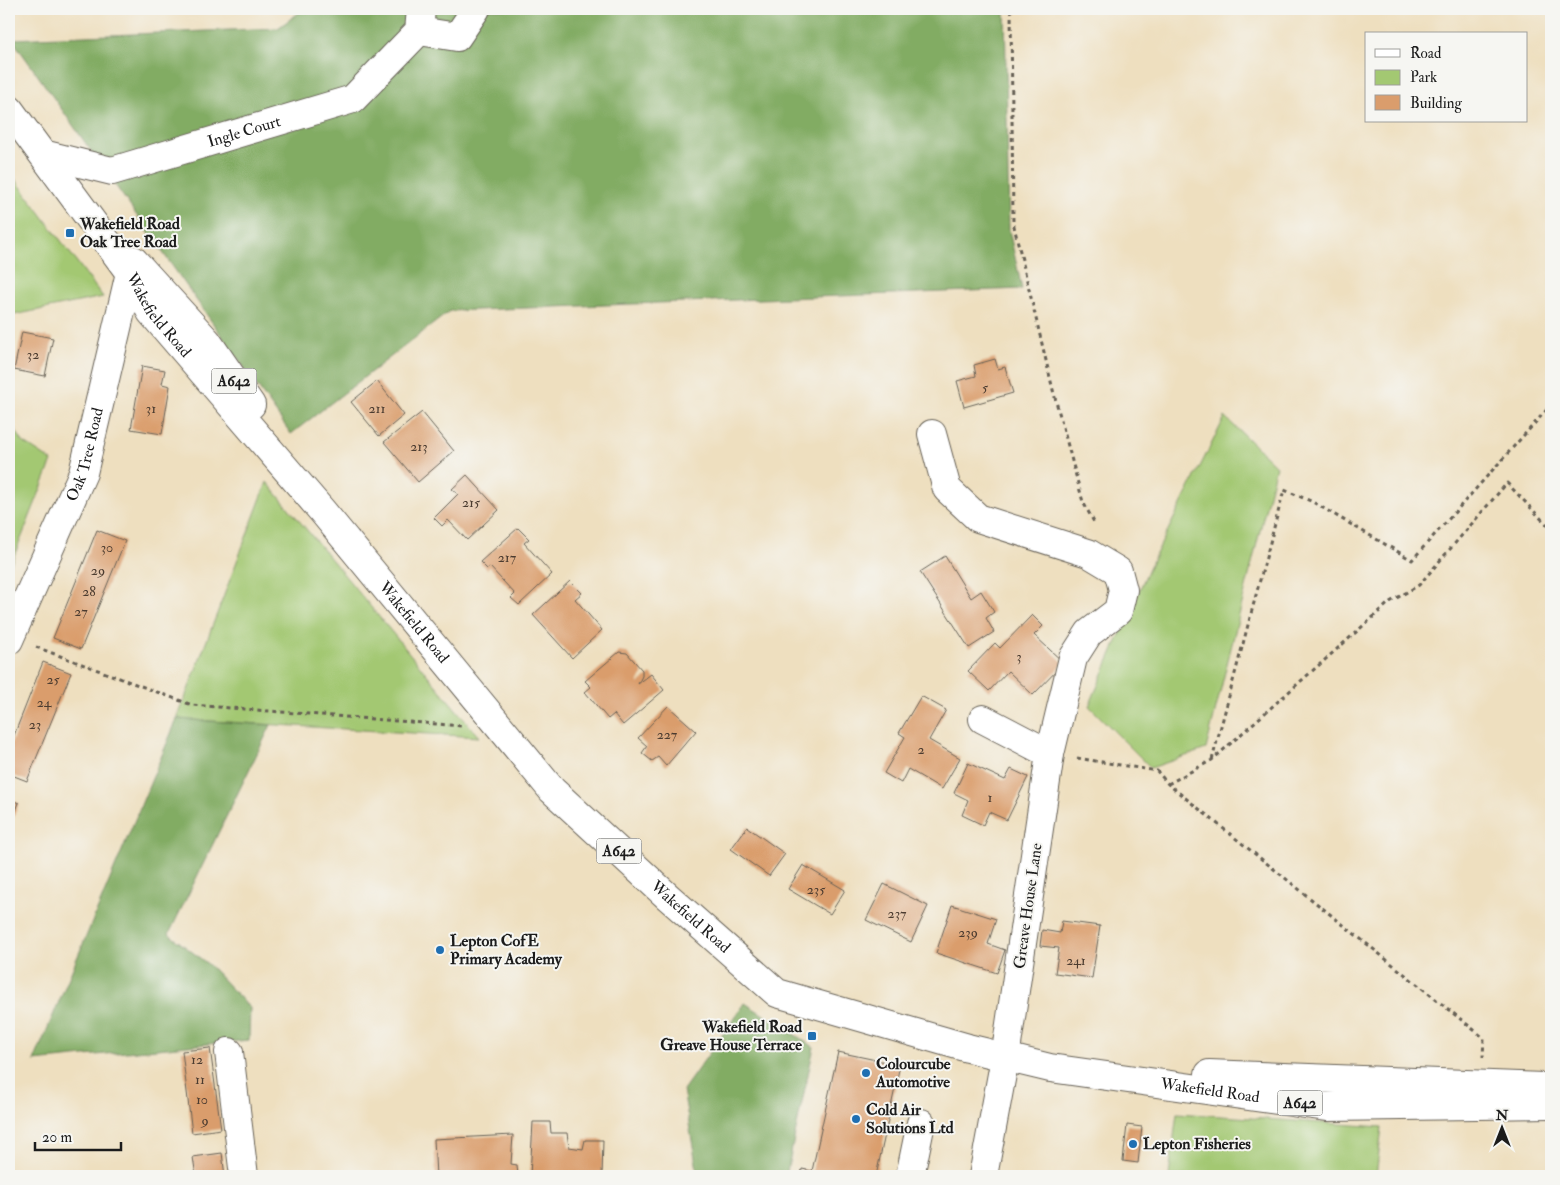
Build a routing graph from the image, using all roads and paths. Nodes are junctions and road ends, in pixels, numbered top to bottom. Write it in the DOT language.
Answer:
graph roads {
  1 [pos="476,9"];
  2 [pos="1011,9"];
  3 [pos="420,20"];
  4 [pos="9,109"];
  5 [pos="43,154"];
  6 [pos="132,267"];
  7 [pos="1551,405"];
  8 [pos="932,434"];
  9 [pos="1551,529"];
  10 [pos="1088,553"];
  11 [pos="9,639"];
  12 [pos="983,719"];
  13 [pos="502,729"];
  14 [pos="1050,754"];
  15 [pos="1212,760"];
  16 [pos="1168,784"];
  17 [pos="229,1052"];
  18 [pos="1006,1058"];
  19 [pos="1050,1068"];
  20 [pos="1481,1084"];
  21 [pos="1551,1088"];
  22 [pos="1551,1104"];
  23 [pos="921,1123"];
  24 [pos="244,1176"];
  25 [pos="910,1176"];
  26 [pos="983,1176"];
  1 -- 3 [label="main road, Ingle Court"];
  2 -- 10 [label="path"];
  3 -- 5 [label="main road, Ingle Court"];
  4 -- 5 [label="main road, Wakefield Road / A642"];
  5 -- 6 [label="main road, Wakefield Road / A642"];
  6 -- 11 [label="main road, Oak Tree Road"];
  6 -- 13 [label="main road, Wakefield Road / A642"];
  7 -- 15 [label="path"];
  8 -- 10 [label="main road, Greave House Lane"];
  9 -- 15 [label="path"];
  10 -- 14 [label="main road, Greave House Lane"];
  11 -- 13 [label="path"];
  12 -- 14 [label="main road"];
  13 -- 18 [label="main road, Wakefield Road / A642"];
  14 -- 16 [label="path"];
  14 -- 18 [label="main road, Greave House Lane"];
  15 -- 16 [label="path"];
  16 -- 20 [label="path"];
  17 -- 24 [label="main road"];
  18 -- 19 [label="main road, Wakefield Road / A642"];
  18 -- 26 [label="main road, Greave House Lane"];
  19 -- 20 [label="main road, Wakefield Road / A642"];
  19 -- 22 [label="main road, Wakefield Road / A642"];
  20 -- 21 [label="main road, Wakefield Road / A642"];
  23 -- 25 [label="main road"];
}
